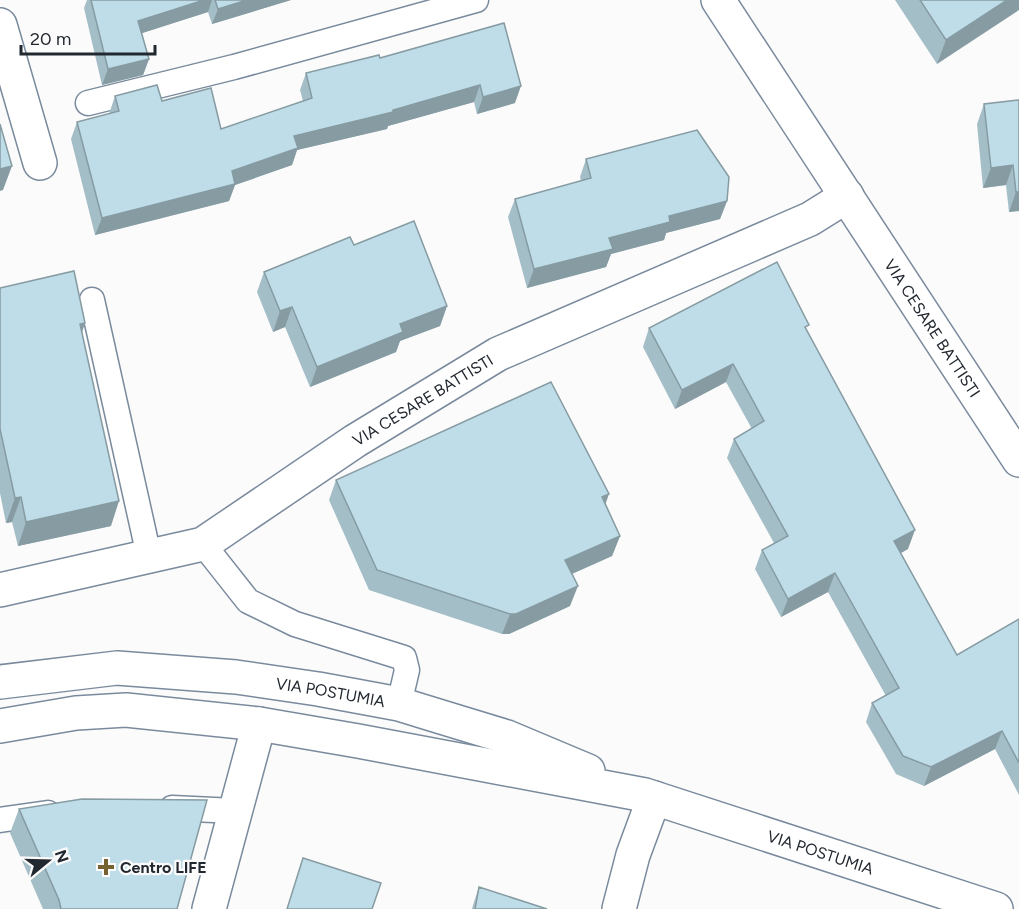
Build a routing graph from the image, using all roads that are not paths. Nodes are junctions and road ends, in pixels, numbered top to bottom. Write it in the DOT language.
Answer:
graph roads {
  1 [pos="476,0"];
  2 [pos="718,0"];
  3 [pos="0,25"];
  4 [pos="88,103"];
  5 [pos="40,163"];
  6 [pos="847,195"];
  7 [pos="92,300"];
  8 [pos="1019,460"];
  9 [pos="203,544"];
  10 [pos="149,556"];
  11 [pos="0,590"];
  12 [pos="0,682"];
  13 [pos="399,704"];
  14 [pos="259,724"];
  15 [pos="0,726"];
  16 [pos="649,796"];
  17 [pos="146,808"];
  18 [pos="65,810"];
  19 [pos="235,811"];
  20 [pos="0,820"];
  21 [pos="209,909"];
  22 [pos="619,909"];
  23 [pos="996,909"];
  1 -- 4 [label="lane"];
  2 -- 6 [label="street, VIA CESARE BATTISTI"];
  3 -- 5 [label="street"];
  6 -- 8 [label="street, VIA CESARE BATTISTI"];
  6 -- 9 [label="street, VIA CESARE BATTISTI"];
  7 -- 10 [label="lane"];
  9 -- 10 [label="street, VIA CESARE BATTISTI"];
  9 -- 13 [label="lane"];
  10 -- 11 [label="street, VIA CESARE BATTISTI"];
  12 -- 13 [label="street, VIA POSTUMIA"];
  13 -- 16 [label="street, VIA POSTUMIA"];
  14 -- 15 [label="street, VIA POSTUMIA"];
  14 -- 16 [label="street, VIA POSTUMIA"];
  14 -- 19 [label="street"];
  16 -- 22 [label="street"];
  16 -- 23 [label="street, VIA POSTUMIA"];
  17 -- 19 [label="lane"];
  18 -- 20 [label="lane"];
  19 -- 21 [label="street"];
}
